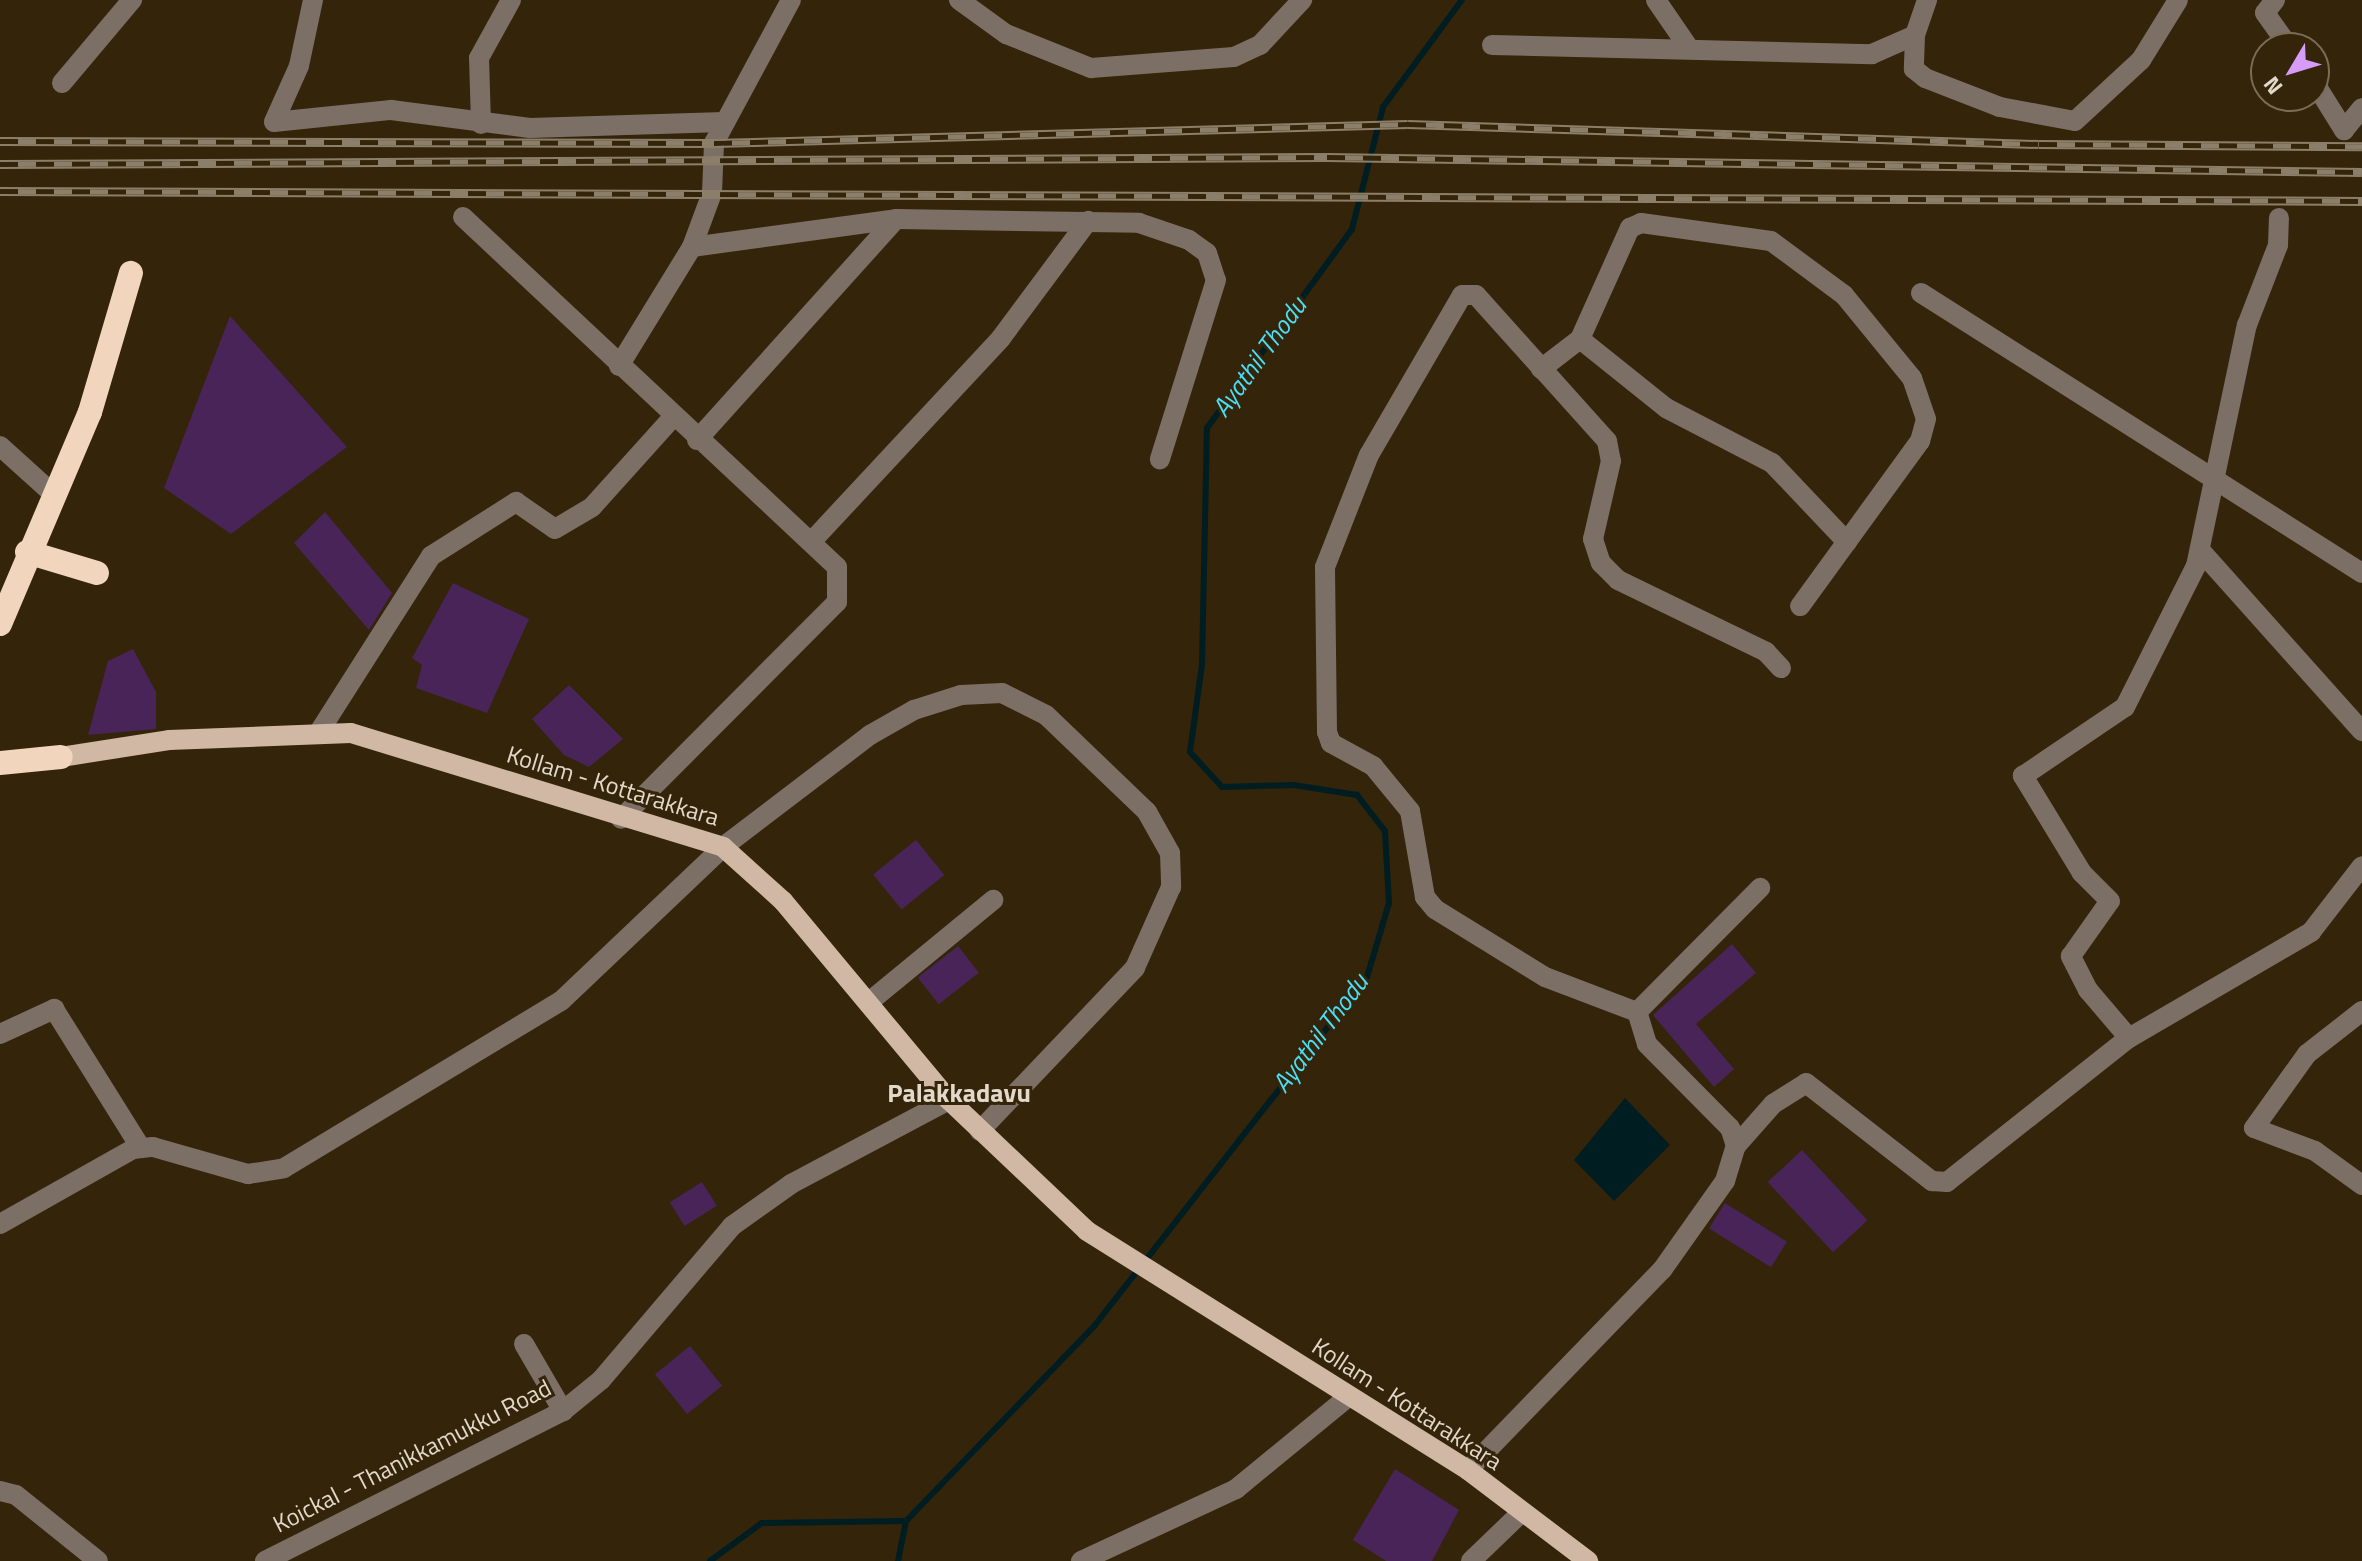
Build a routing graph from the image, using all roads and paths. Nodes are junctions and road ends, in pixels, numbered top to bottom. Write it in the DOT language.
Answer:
graph roads {
  1 [pos="132,0"];
  2 [pos="313,0"];
  3 [pos="511,0"];
  4 [pos="791,0"];
  5 [pos="959,0"];
  6 [pos="1302,0"];
  7 [pos="1656,0"];
  8 [pos="1927,0"];
  9 [pos="2178,0"];
  10 [pos="2275,0"];
  11 [pos="2279,32"];
  12 [pos="1915,35"];
  13 [pos="1492,45"];
  14 [pos="1689,48"];
  15 [pos="62,83"];
  16 [pos="2330,102"];
  17 [pos="2362,108"];
  18 [pos="724,122"];
  19 [pos="481,124"];
  20 [pos="2353,131"];
  21 [pos="463,217"];
  22 [pos="2279,218"];
  23 [pos="896,219"];
  24 [pos="1088,221"];
  25 [pos="692,247"];
  26 [pos="131,273"];
  27 [pos="1921,293"];
  28 [pos="1580,339"];
  29 [pos="619,366"];
  30 [pos="1541,369"];
  31 [pos="674,416"];
  32 [pos="697,440"];
  33 [pos="0,446"];
  34 [pos="1160,459"];
  35 [pos="2213,474"];
  36 [pos="52,493"];
  37 [pos="812,541"];
  38 [pos="1847,542"];
  39 [pos="2200,550"];
  40 [pos="27,552"];
  41 [pos="97,573"];
  42 [pos="2362,573"];
  43 [pos="1800,606"];
  44 [pos="0,624"];
  45 [pos="1781,668"];
  46 [pos="2362,731"];
  47 [pos="319,732"];
  48 [pos="61,757"];
  49 [pos="0,763"];
  50 [pos="621,819"];
  51 [pos="723,847"];
  52 [pos="2362,866"];
  53 [pos="1760,888"];
  54 [pos="993,900"];
  55 [pos="869,1002"];
  56 [pos="2362,1011"];
  57 [pos="1637,1012"];
  58 [pos="0,1034"];
  59 [pos="2129,1038"];
  60 [pos="949,1100"];
  61 [pos="980,1131"];
  62 [pos="1736,1146"];
  63 [pos="141,1148"];
  64 [pos="2362,1185"];
  65 [pos="0,1224"];
  66 [pos="524,1344"];
  67 [pos="1348,1397"];
  68 [pos="563,1411"];
  69 [pos="1468,1470"];
  70 [pos="0,1491"];
  71 [pos="1522,1512"];
  72 [pos="98,1561"];
  73 [pos="265,1561"];
  74 [pos="1081,1561"];
  75 [pos="1471,1561"];
  76 [pos="1588,1561"];
  1 -- 15 [label="street"];
  2 -- 19 [label="street"];
  3 -- 19 [label="street"];
  4 -- 18 [label="street"];
  5 -- 6 [label="street"];
  7 -- 14 [label="street"];
  8 -- 12 [label="street"];
  9 -- 12 [label="street"];
  10 -- 11 [label="street"];
  12 -- 14 [label="street"];
  13 -- 14 [label="street"];
  16 -- 20 [label="street"];
  17 -- 20 [label="street"];
  18 -- 19 [label="street"];
  18 -- 25 [label="street"];
  21 -- 29 [label="street"];
  22 -- 35 [label="street"];
  23 -- 24 [label="street"];
  23 -- 25 [label="street"];
  23 -- 32 [label="street"];
  24 -- 34 [label="street"];
  24 -- 37 [label="street"];
  25 -- 29 [label="street"];
  26 -- 36 [label="highway"];
  27 -- 35 [label="street"];
  28 -- 30 [label="street"];
  28 -- 38 [label="street"];
  28 -- 38 [label="street"];
  29 -- 31 [label="street"];
  30 -- 45 [label="street"];
  30 -- 57 [label="street"];
  31 -- 32 [label="street"];
  31 -- 47 [label="street"];
  32 -- 37 [label="street"];
  33 -- 36 [label="street"];
  35 -- 39 [label="street"];
  35 -- 42 [label="street"];
  36 -- 40 [label="highway"];
  37 -- 50 [label="street"];
  38 -- 43 [label="street"];
  39 -- 46 [label="street"];
  39 -- 59 [label="street"];
  40 -- 41 [label="highway"];
  40 -- 44 [label="highway"];
  47 -- 48 [label="main road, Kollam - Kottarakkara"];
  47 -- 50 [label="main road, Kollam - Kottarakkara"];
  48 -- 49 [label="highway"];
  50 -- 51 [label="main road, Kollam - Kottarakkara"];
  51 -- 55 [label="main road, Kollam - Kottarakkara"];
  51 -- 61 [label="street"];
  51 -- 63 [label="street"];
  52 -- 59 [label="street"];
  53 -- 57 [label="street"];
  54 -- 55 [label="street"];
  55 -- 60 [label="main road, Kollam - Kottarakkara"];
  56 -- 64 [label="street"];
  57 -- 62 [label="street"];
  58 -- 63 [label="street"];
  59 -- 62 [label="street"];
  60 -- 61 [label="main road, Kollam - Kottarakkara"];
  60 -- 68 [label="street, Koickal - Thanikkamukku Road"];
  61 -- 67 [label="main road, Kollam - Kottarakkara"];
  62 -- 69 [label="street"];
  63 -- 65 [label="street"];
  66 -- 68 [label="street"];
  67 -- 69 [label="main road, Kollam - Kottarakkara"];
  67 -- 74 [label="street"];
  68 -- 73 [label="street, Koickal - Thanikkamukku Road"];
  69 -- 71 [label="main road, Kollam - Kottarakkara"];
  70 -- 72 [label="street"];
  71 -- 75 [label="street"];
  71 -- 76 [label="main road, Kollam - Kottarakkara"];
}
